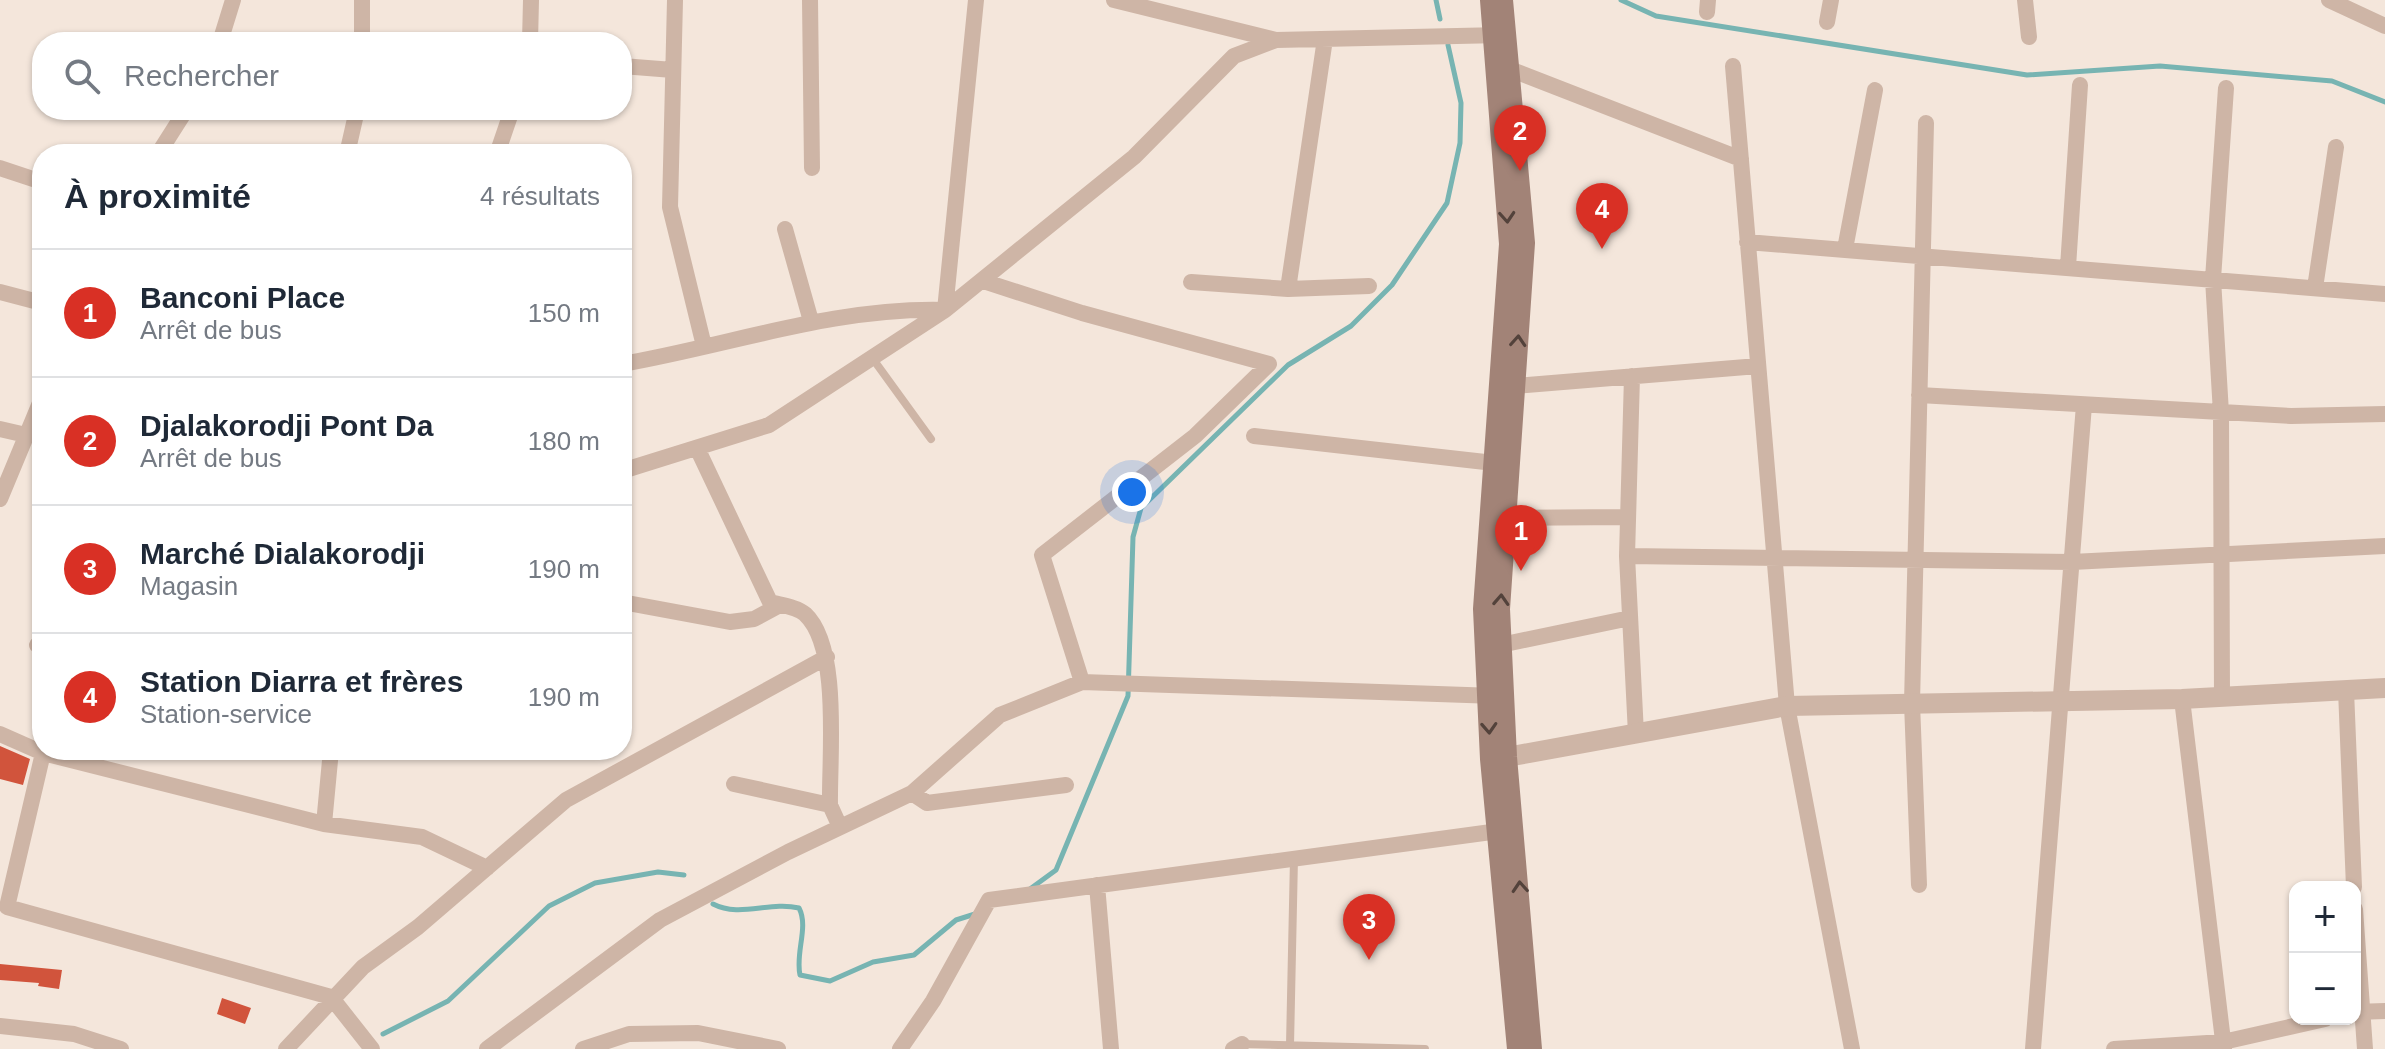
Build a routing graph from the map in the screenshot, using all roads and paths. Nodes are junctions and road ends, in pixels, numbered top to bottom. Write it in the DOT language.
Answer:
graph roads {
  1 [pos="233,0"];
  2 [pos="362,0"];
  3 [pos="531,0"];
  4 [pos="675,0"];
  5 [pos="810,0"];
  6 [pos="976,0"];
  7 [pos="1114,0"];
  8 [pos="1490,0"];
  9 [pos="1503,0"];
  10 [pos="1831,0"];
  11 [pos="2025,0"];
  12 [pos="2329,0"];
  13 [pos="1827,22"];
  14 [pos="2385,26"];
  15 [pos="223,32"];
  16 [pos="362,32"];
  17 [pos="530,32"];
  18 [pos="1500,36"];
  19 [pos="2029,37"];
  20 [pos="1325,39"];
  21 [pos="1276,40"];
  22 [pos="1733,66"];
  23 [pos="632,67"];
  24 [pos="673,70"];
  25 [pos="1504,70"];
  26 [pos="2080,85"];
  27 [pos="2226,88"];
  28 [pos="1875,90"];
  29 [pos="180,120"];
  30 [pos="355,120"];
  31 [pos="509,120"];
  32 [pos="1926,123"];
  33 [pos="164,144"];
  34 [pos="349,144"];
  35 [pos="500,144"];
  36 [pos="2336,147"];
  37 [pos="1741,159"];
  38 [pos="0,168"];
  39 [pos="812,168"];
  40 [pos="32,179"];
  41 [pos="785,229"];
  42 [pos="1747,242"];
  43 [pos="1845,249"];
  44 [pos="1923,255"];
  45 [pos="2068,267"];
  46 [pos="2213,279"];
  47 [pos="983,281"];
  48 [pos="1191,282"];
  49 [pos="1369,286"];
  50 [pos="2315,288"];
  51 [pos="1288,289"];
  52 [pos="0,292"];
  53 [pos="2385,294"];
  54 [pos="32,300"];
  55 [pos="945,310"];
  56 [pos="811,321"];
  57 [pos="704,346"];
  58 [pos="873,359"];
  59 [pos="632,362"];
  60 [pos="1758,366"];
  61 [pos="1632,376"];
  62 [pos="1515,386"];
  63 [pos="1919,395"];
  64 [pos="2084,405"];
  65 [pos="2221,413"];
  66 [pos="2385,414"];
  67 [pos="32,421"];
  68 [pos="0,429"];
  69 [pos="26,435"];
  70 [pos="1254,436"];
  71 [pos="931,439"];
  72 [pos="698,450"];
  73 [pos="1502,464"];
  74 [pos="632,468"];
  75 [pos="0,499"];
  76 [pos="1628,517"];
  77 [pos="1506,518"];
  78 [pos="2385,546"];
  79 [pos="2222,554"];
  80 [pos="1627,556"];
  81 [pos="1773,557"];
  82 [pos="1915,559"];
  83 [pos="2072,562"];
  84 [pos="632,604"];
  85 [pos="780,605"];
  86 [pos="1630,618"];
  87 [pos="1493,646"];
  88 [pos="827,657"];
  89 [pos="1082,682"];
  90 [pos="2385,688"];
  91 [pos="2346,690"];
  92 [pos="1495,696"];
  93 [pos="2222,697"];
  94 [pos="2182,699"];
  95 [pos="2061,701"];
  96 [pos="1912,703"];
  97 [pos="1787,706"];
  98 [pos="0,734"];
  99 [pos="1636,734"];
  100 [pos="32,748"];
  101 [pos="1498,758"];
  102 [pos="41,760"];
  103 [pos="71,760"];
  104 [pos="330,760"];
  105 [pos="734,784"];
  106 [pos="1066,785"];
  107 [pos="912,793"];
  108 [pos="830,805"];
  109 [pos="324,824"];
  110 [pos="840,827"];
  111 [pos="1507,830"];
  112 [pos="1294,858"];
  113 [pos="487,868"];
  114 [pos="2354,881"];
  115 [pos="1097,885"];
  116 [pos="1919,885"];
  117 [pos="331,997"];
  118 [pos="2385,1011"];
  119 [pos="2361,1012"];
  120 [pos="2302,1025"];
  121 [pos="2360,1025"];
  122 [pos="0,1026"];
  123 [pos="1290,1045"];
  124 [pos="1238,1046"];
  125 [pos="2223,1046"];
  126 [pos="121,1049"];
  127 [pos="286,1049"];
  128 [pos="372,1049"];
  129 [pos="487,1049"];
  130 [pos="583,1049"];
  131 [pos="778,1049"];
  132 [pos="900,1049"];
  133 [pos="1111,1049"];
  134 [pos="1425,1049"];
  135 [pos="1517,1049"];
  136 [pos="1532,1049"];
  137 [pos="1852,1049"];
  138 [pos="2033,1049"];
  139 [pos="2114,1049"];
  140 [pos="2125,1049"];
  141 [pos="2365,1049"];
  1 -- 15 [label="street"];
  2 -- 16 [label="street"];
  3 -- 17 [label="street"];
  4 -- 24 [label="street"];
  5 -- 39 [label="street"];
  6 -- 55 [label="street"];
  7 -- 21 [label="street"];
  8 -- 18 [label="main road"];
  9 -- 18 [label="main road"];
  10 -- 13 [label="street"];
  11 -- 19 [label="street"];
  12 -- 14 [label="street"];
  18 -- 20 [label="street"];
  18 -- 25 [label="main road"];
  20 -- 21 [label="street"];
  20 -- 51 [label="street"];
  21 -- 47 [label="street"];
  22 -- 37 [label="street"];
  23 -- 24 [label="street"];
  24 -- 57 [label="street"];
  25 -- 37 [label="street"];
  62 -- 25 [label="main road, one-way"];
  25 -- 73 [label="main road, one-way"];
  26 -- 45 [label="street"];
  27 -- 46 [label="street"];
  28 -- 43 [label="street"];
  29 -- 33 [label="street"];
  30 -- 34 [label="street"];
  31 -- 35 [label="street"];
  32 -- 44 [label="street"];
  36 -- 50 [label="street"];
  37 -- 42 [label="street"];
  38 -- 40 [label="street"];
  41 -- 56 [label="street"];
  42 -- 43 [label="street"];
  42 -- 60 [label="street"];
  43 -- 44 [label="street"];
  44 -- 45 [label="street"];
  44 -- 63 [label="street"];
  45 -- 46 [label="street"];
  46 -- 50 [label="street"];
  46 -- 65 [label="street"];
  47 -- 55 [label="street"];
  47 -- 89 [label="street"];
  48 -- 51 [label="street"];
  49 -- 51 [label="street"];
  50 -- 53 [label="street"];
  52 -- 54 [label="street"];
  55 -- 56 [label="street"];
  55 -- 58 [label="street"];
  56 -- 57 [label="street"];
  57 -- 59 [label="street"];
  58 -- 71 [label="lane"];
  58 -- 72 [label="street"];
  60 -- 61 [label="street"];
  60 -- 81 [label="street"];
  61 -- 62 [label="street"];
  61 -- 76 [label="street"];
  62 -- 73 [label="main road"];
  63 -- 64 [label="street"];
  63 -- 82 [label="street"];
  64 -- 65 [label="street"];
  64 -- 83 [label="street"];
  65 -- 66 [label="street"];
  65 -- 79 [label="street"];
  67 -- 69 [label="street"];
  68 -- 69 [label="street"];
  69 -- 75 [label="street"];
  70 -- 73 [label="street"];
  72 -- 74 [label="street"];
  72 -- 85 [label="street"];
  73 -- 77 [label="main road"];
  73 -- 87 [label="main road"];
  76 -- 77 [label="street"];
  76 -- 80 [label="street"];
  87 -- 77 [label="main road, one-way"];
  78 -- 79 [label="street"];
  79 -- 83 [label="street"];
  79 -- 93 [label="street"];
  80 -- 81 [label="street"];
  80 -- 86 [label="street"];
  81 -- 82 [label="street"];
  81 -- 97 [label="street"];
  82 -- 83 [label="street"];
  82 -- 96 [label="street"];
  83 -- 95 [label="street"];
  84 -- 85 [label="street"];
  85 -- 88 [label="street"];
  86 -- 87 [label="street"];
  86 -- 99 [label="street"];
  87 -- 92 [label="main road"];
  88 -- 108 [label="street"];
  88 -- 113 [label="street"];
  89 -- 92 [label="street"];
  89 -- 107 [label="street"];
  90 -- 91 [label="street"];
  91 -- 93 [label="street"];
  91 -- 114 [label="street"];
  92 -- 101 [label="main road"];
  93 -- 94 [label="street"];
  94 -- 95 [label="street"];
  94 -- 125 [label="street"];
  95 -- 96 [label="street"];
  95 -- 138 [label="street"];
  96 -- 97 [label="street"];
  96 -- 116 [label="street"];
  97 -- 99 [label="street"];
  97 -- 137 [label="street"];
  98 -- 100 [label="street"];
  99 -- 101 [label="street"];
  101 -- 111 [label="main road"];
  102 -- 117 [label="street"];
  103 -- 109 [label="street"];
  104 -- 109 [label="street"];
  105 -- 108 [label="street"];
  106 -- 107 [label="street"];
  107 -- 110 [label="street"];
  108 -- 110 [label="street"];
  109 -- 113 [label="street"];
  110 -- 129 [label="street"];
  111 -- 112 [label="street"];
  111 -- 135 [label="main road"];
  136 -- 111 [label="main road, one-way"];
  112 -- 115 [label="street"];
  112 -- 123 [label="lane"];
  113 -- 117 [label="street"];
  115 -- 132 [label="street"];
  115 -- 133 [label="street"];
  117 -- 127 [label="street"];
  117 -- 128 [label="street"];
  118 -- 119 [label="street"];
  120 -- 125 [label="street"];
  121 -- 141 [label="street"];
  122 -- 126 [label="street"];
  123 -- 124 [label="lane"];
  123 -- 134 [label="lane"];
  125 -- 140 [label="street"];
  130 -- 131 [label="street"];
  139 -- 140 [label="street"];
}
